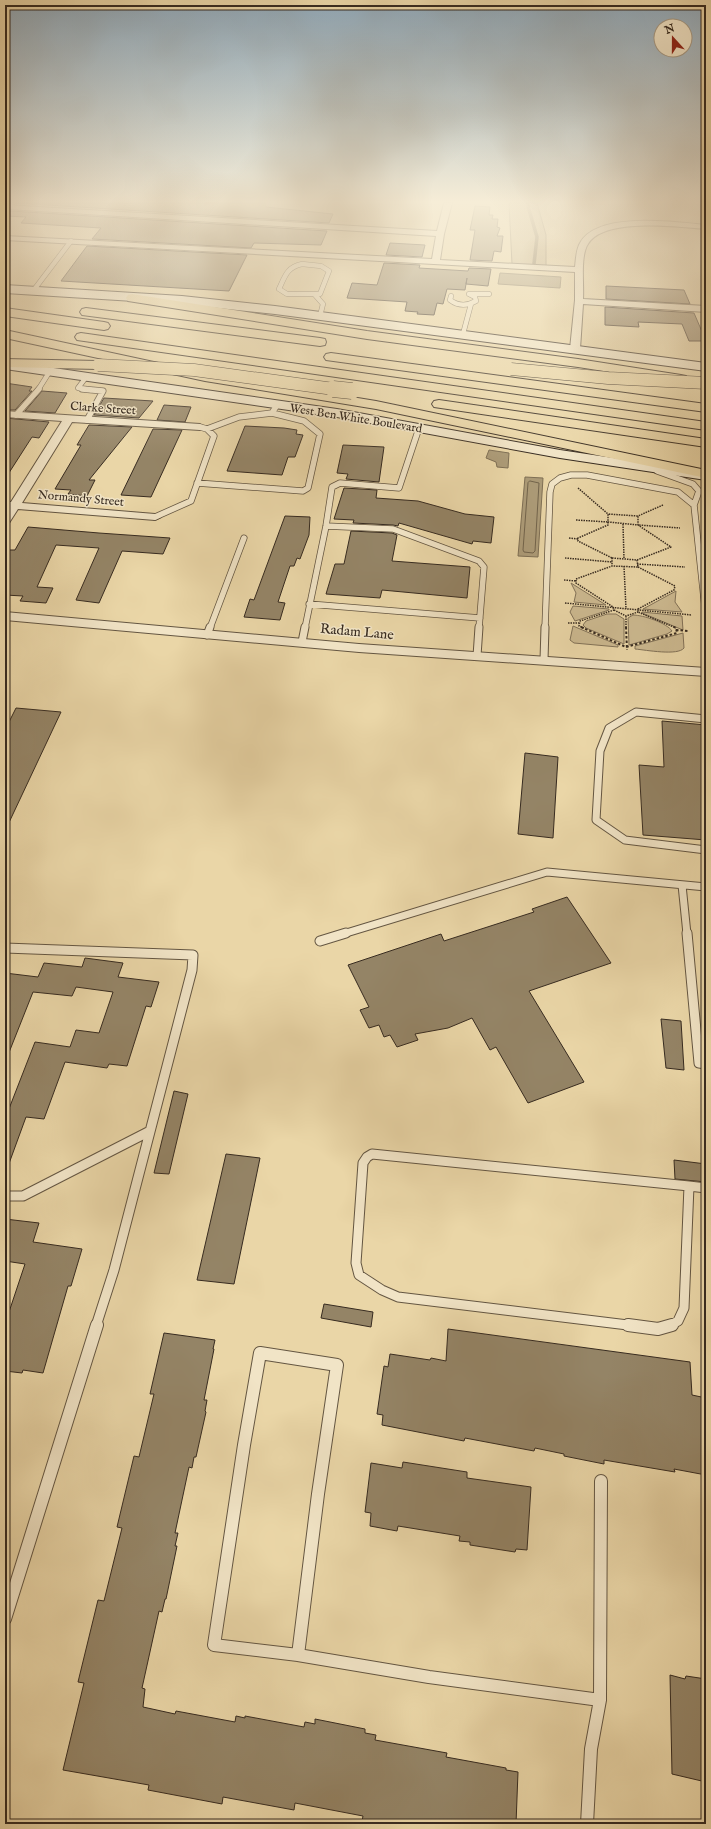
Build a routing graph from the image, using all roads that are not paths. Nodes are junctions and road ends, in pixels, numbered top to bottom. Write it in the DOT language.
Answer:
graph roads {
  1 [pos="35,288"];
  2 [pos="279,288"];
  3 [pos="322,288"];
  4 [pos="579,288"];
  5 [pos="5,290"];
  6 [pos="33,291"];
  7 [pos="489,294"];
  8 [pos="315,295"];
  9 [pos="451,296"];
  10 [pos="132,298"];
  11 [pos="579,301"];
  12 [pos="471,304"];
  13 [pos="5,305"];
  14 [pos="706,309"];
  15 [pos="5,312"];
  16 [pos="320,316"];
  17 [pos="5,326"];
  18 [pos="5,334"];
  19 [pos="463,334"];
  20 [pos="329,343"];
  21 [pos="234,344"];
  22 [pos="575,349"];
  23 [pos="320,356"];
  24 [pos="5,364"];
  25 [pos="496,366"];
  26 [pos="706,367"];
  27 [pos="50,371"];
  28 [pos="87,376"];
  29 [pos="706,383"];
  30 [pos="706,408"];
  31 [pos="275,409"];
  32 [pos="5,414"];
  33 [pos="16,415"];
  34 [pos="68,419"];
  35 [pos="87,420"];
  36 [pos="706,426"];
  37 [pos="203,428"];
  38 [pos="419,428"];
  39 [pos="706,443"];
  40 [pos="653,469"];
  41 [pos="706,475"];
  42 [pos="197,483"];
  43 [pos="10,505"];
  44 [pos="694,505"];
  45 [pos="155,517"];
  46 [pos="5,521"];
  47 [pos="326,526"];
  48 [pos="244,538"];
  49 [pos="703,570"];
  50 [pos="310,604"];
  51 [pos="5,616"];
  52 [pos="480,618"];
  53 [pos="706,618"];
  54 [pos="207,635"];
  55 [pos="302,642"];
  56 [pos="477,656"];
  57 [pos="544,660"];
  58 [pos="706,672"];
  59 [pos="706,719"];
  60 [pos="706,850"];
  61 [pos="682,885"];
  62 [pos="706,887"];
  63 [pos="320,941"];
  64 [pos="5,948"];
  65 [pos="706,1064"];
  66 [pos="150,1130"];
  67 [pos="689,1186"];
  68 [pos="706,1188"];
  69 [pos="5,1196"];
  70 [pos="601,1481"];
  71 [pos="5,1619"];
  72 [pos="298,1655"];
  73 [pos="600,1700"];
  74 [pos="587,1824"];
  1 -- 6 [label="lane"];
  2 -- 8 [label="lane"];
  3 -- 8 [label="lane"];
  4 -- 11 [label="street"];
  5 -- 6 [label="main road"];
  6 -- 10 [label="main road"];
  7 -- 12 [label="lane"];
  8 -- 16 [label="lane"];
  9 -- 12 [label="lane"];
  10 -- 16 [label="main road"];
  10 -- 29 [label="highway"];
  11 -- 14 [label="street"];
  11 -- 22 [label="street"];
  12 -- 19 [label="lane"];
  13 -- 20 [label="highway"];
  15 -- 21 [label="highway"];
  16 -- 19 [label="main road"];
  17 -- 36 [label="highway"];
  18 -- 41 [label="highway"];
  19 -- 22 [label="main road"];
  22 -- 26 [label="main road"];
  23 -- 30 [label="highway"];
  24 -- 27 [label="main road, West Ben White Boulevard"];
  24 -- 39 [label="highway, bridge"];
  25 -- 29 [label="highway, bridge"];
  27 -- 28 [label="main road, West Ben White Boulevard"];
  27 -- 33 [label="lane"];
  28 -- 31 [label="main road, West Ben White Boulevard"];
  28 -- 35 [label="lane"];
  31 -- 37 [label="lane"];
  31 -- 38 [label="main road, West Ben White Boulevard"];
  31 -- 42 [label="lane"];
  32 -- 33 [label="street, Clarke Street"];
  33 -- 34 [label="street, Clarke Street"];
  34 -- 35 [label="street, Clarke Street"];
  34 -- 43 [label="street"];
  35 -- 37 [label="street, Clarke Street"];
  37 -- 42 [label="lane"];
  38 -- 40 [label="main road, West Ben White Boulevard"];
  38 -- 47 [label="lane"];
  40 -- 41 [label="main road, West Ben White Boulevard"];
  40 -- 44 [label="lane"];
  42 -- 45 [label="lane"];
  43 -- 45 [label="street, Normandy Street"];
  43 -- 46 [label="street"];
  44 -- 49 [label="lane"];
  44 -- 57 [label="lane"];
  47 -- 50 [label="lane"];
  47 -- 52 [label="lane"];
  48 -- 54 [label="lane"];
  49 -- 53 [label="lane"];
  50 -- 52 [label="lane"];
  50 -- 55 [label="lane"];
  51 -- 54 [label="street, Radam Lane"];
  52 -- 56 [label="lane"];
  54 -- 55 [label="street, Radam Lane"];
  55 -- 56 [label="street, Radam Lane"];
  56 -- 57 [label="street, Radam Lane"];
  57 -- 58 [label="street, Radam Lane"];
  59 -- 60 [label="lane"];
  61 -- 62 [label="lane"];
  61 -- 63 [label="lane"];
  61 -- 65 [label="lane"];
  64 -- 66 [label="lane"];
  66 -- 69 [label="lane"];
  66 -- 71 [label="lane"];
  67 -- 67 [label="lane"];
  67 -- 68 [label="lane"];
  70 -- 73 [label="lane"];
  72 -- 72 [label="lane"];
  72 -- 73 [label="lane"];
  73 -- 74 [label="lane"];
}
